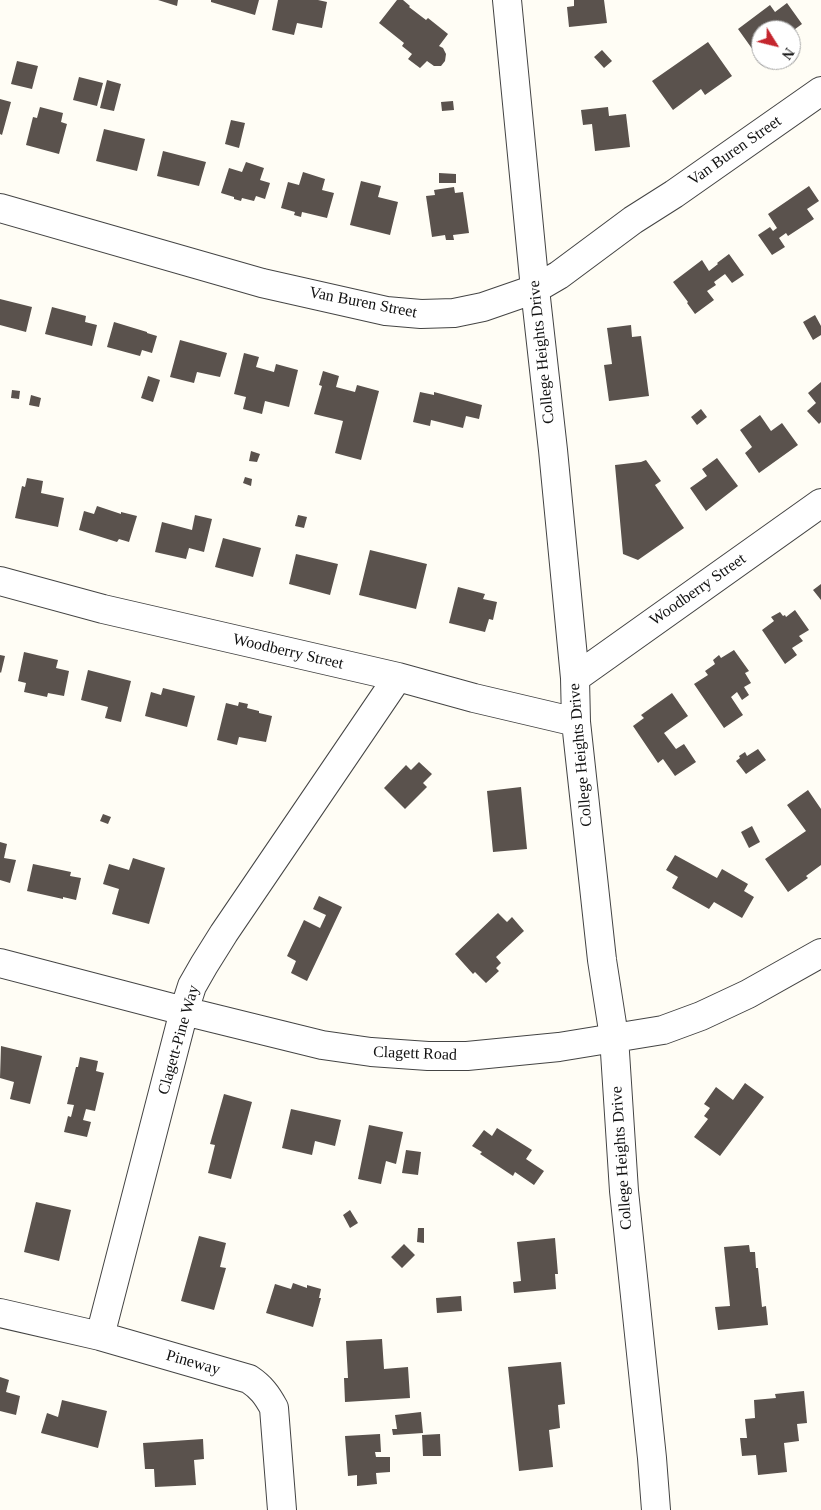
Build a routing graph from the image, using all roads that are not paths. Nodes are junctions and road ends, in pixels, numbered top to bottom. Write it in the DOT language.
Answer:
graph roads {
  1 [pos="507,0"];
  2 [pos="821,91"];
  3 [pos="0,208"];
  4 [pos="534,290"];
  5 [pos="821,503"];
  6 [pos="0,581"];
  7 [pos="398,677"];
  8 [pos="575,678"];
  9 [pos="576,722"];
  10 [pos="821,953"];
  11 [pos="0,962"];
  12 [pos="184,1011"];
  13 [pos="614,1037"];
  14 [pos="0,1313"];
  15 [pos="100,1336"];
  16 [pos="282,1510"];
  17 [pos="656,1510"];
  1 -- 4 [label="street, College Heights Drive"];
  2 -- 4 [label="street, Van Buren Street"];
  3 -- 4 [label="street, Van Buren Street"];
  4 -- 8 [label="street, College Heights Drive"];
  5 -- 8 [label="street, Woodberry Street"];
  6 -- 7 [label="street, Woodberry Street"];
  7 -- 9 [label="street, Woodberry Street"];
  7 -- 12 [label="street, Clagett-Pine Way"];
  8 -- 9 [label="street, College Heights Drive"];
  9 -- 13 [label="street, College Heights Drive"];
  10 -- 13 [label="street, Clagett Road"];
  11 -- 12 [label="street, Clagett Road"];
  12 -- 13 [label="street, Clagett Road"];
  12 -- 15 [label="street, Clagett-Pine Way"];
  13 -- 17 [label="street, College Heights Drive"];
  14 -- 15 [label="street, Pineway"];
  15 -- 16 [label="street, Pineway"];
}
